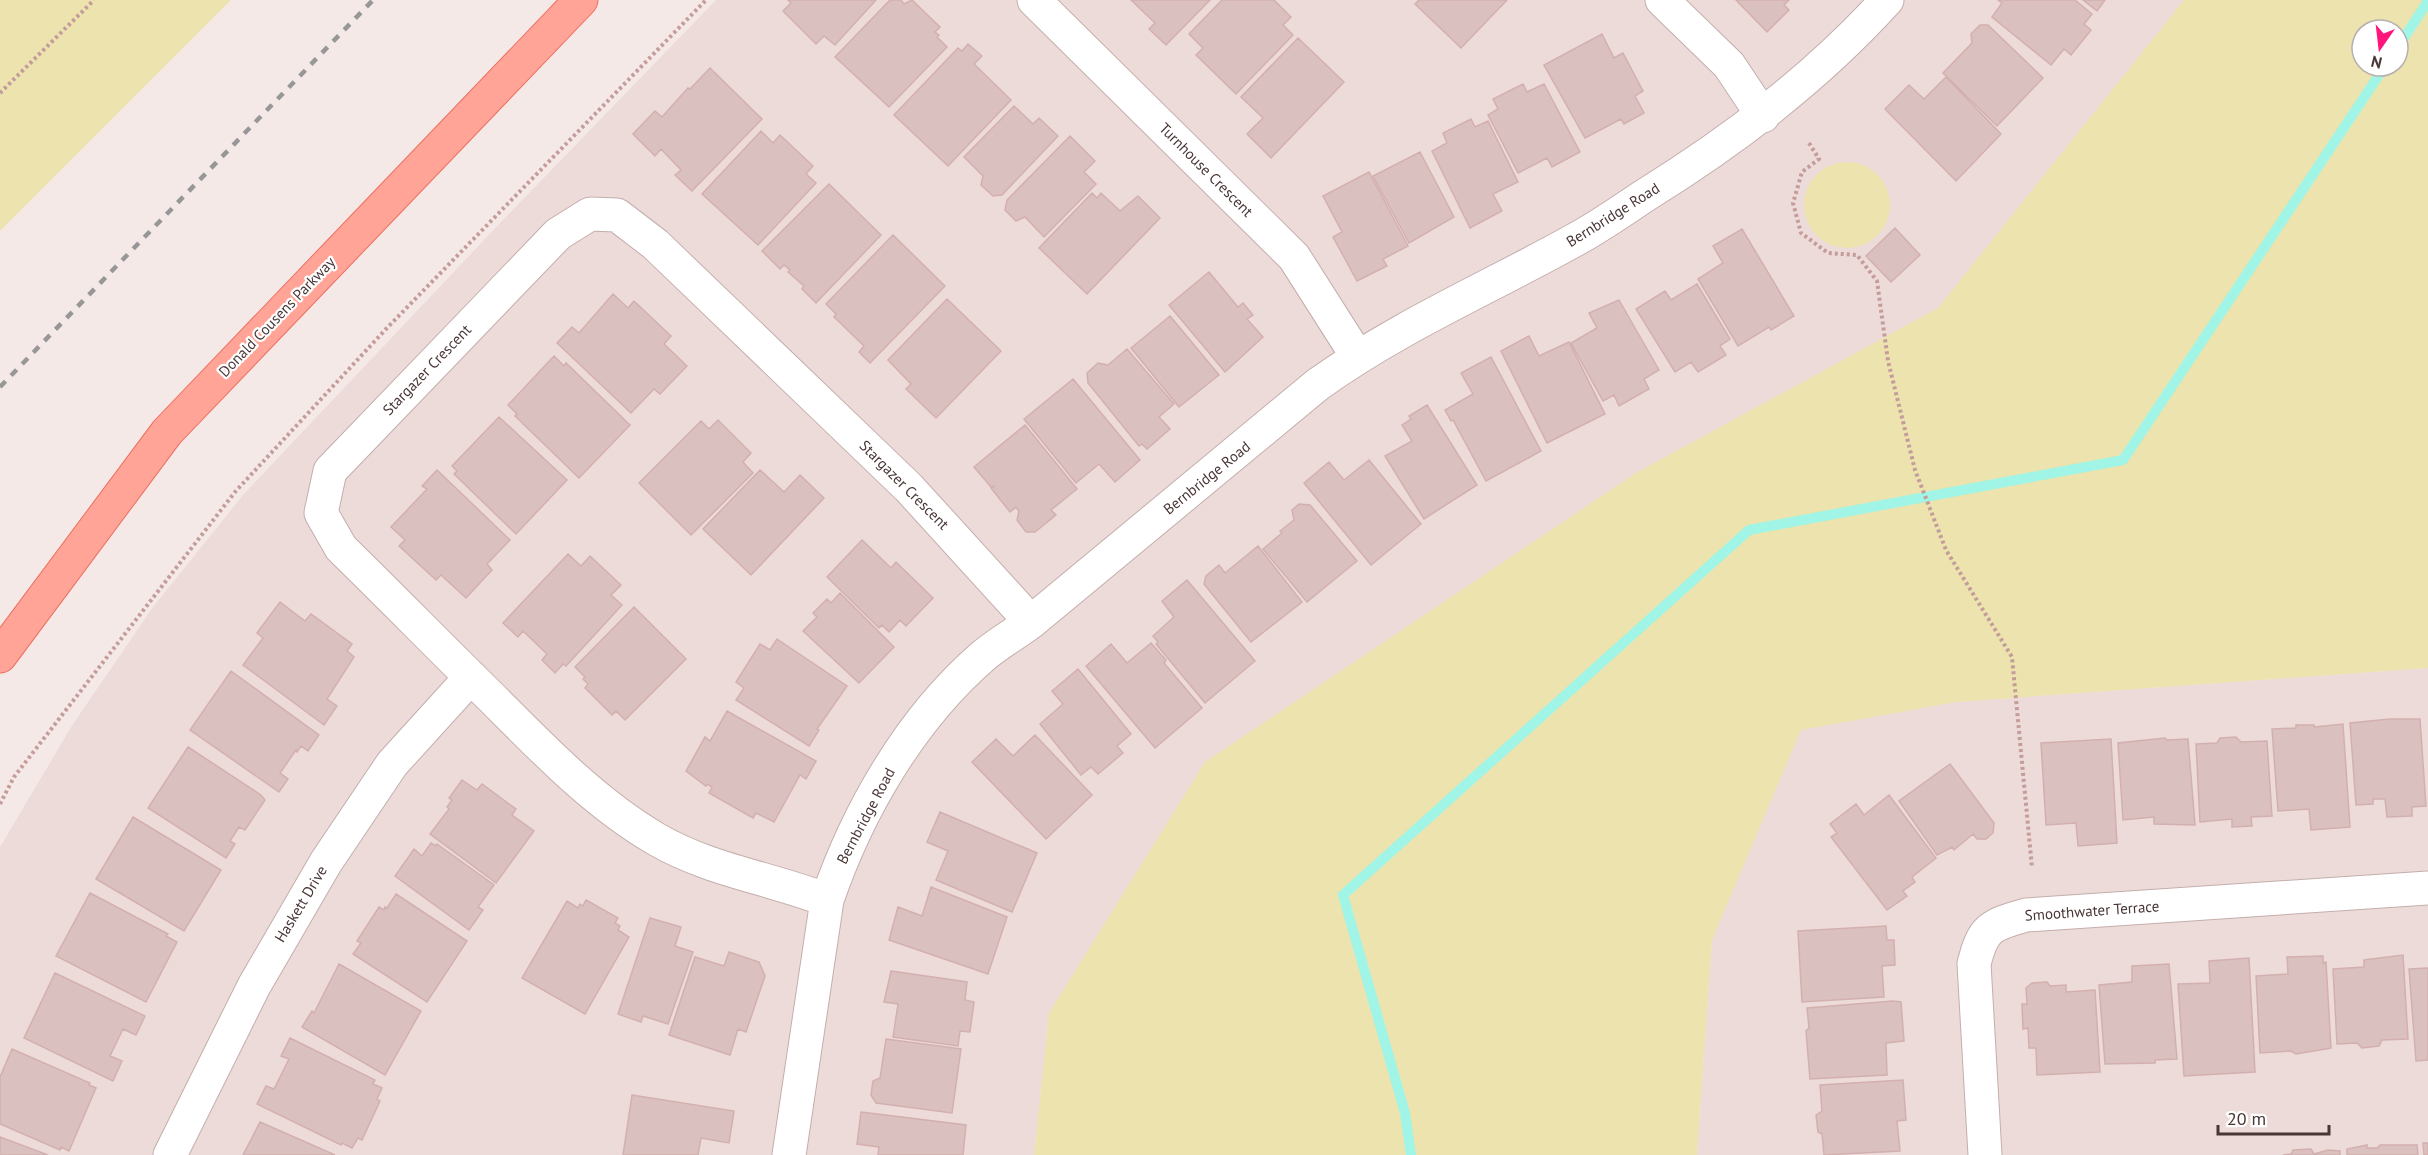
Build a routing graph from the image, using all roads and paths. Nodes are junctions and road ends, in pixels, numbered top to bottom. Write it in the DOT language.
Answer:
graph roads {
  1 [pos="94,0"];
  2 [pos="581,0"];
  3 [pos="706,0"];
  4 [pos="1034,0"];
  5 [pos="1662,0"];
  6 [pos="1887,0"];
  7 [pos="0,93"];
  8 [pos="1763,116"];
  9 [pos="1809,143"];
  10 [pos="1357,356"];
  11 [pos="1031,622"];
  12 [pos="0,656"];
  13 [pos="471,677"];
  14 [pos="0,804"];
  15 [pos="2032,868"];
  16 [pos="2428,888"];
  17 [pos="827,900"];
  18 [pos="170,1155"];
  19 [pos="789,1155"];
  20 [pos="1984,1155"];
  1 -- 7 [label="path"];
  2 -- 12 [label="main road, Donald Cousens Parkway"];
  3 -- 14 [label="path"];
  4 -- 10 [label="street, Turnhouse Crescent"];
  5 -- 8 [label="street"];
  6 -- 8 [label="street, Bernbridge Road"];
  8 -- 10 [label="street, Bernbridge Road"];
  9 -- 15 [label="path"];
  10 -- 11 [label="street, Bernbridge Road"];
  11 -- 13 [label="street, Stargazer Crescent"];
  11 -- 17 [label="street, Bernbridge Road"];
  13 -- 17 [label="street, Stargazer Crescent"];
  13 -- 18 [label="street, Haskett Drive"];
  16 -- 20 [label="street, Smoothwater Terrace"];
  17 -- 19 [label="street, Bernbridge Road"];
}
